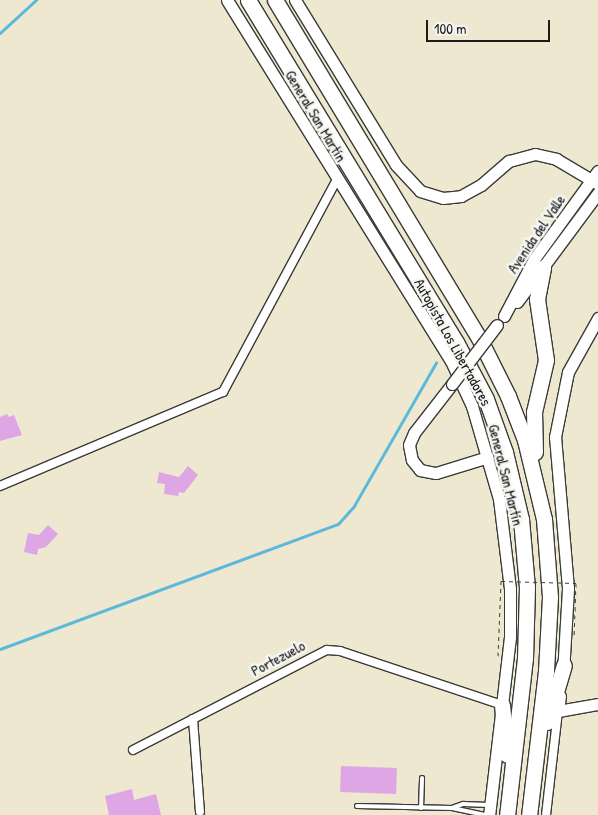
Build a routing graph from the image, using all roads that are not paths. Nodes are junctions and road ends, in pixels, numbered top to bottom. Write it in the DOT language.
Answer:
graph roads {
  1 [pos="228,0"];
  2 [pos="248,0"];
  3 [pos="275,0"];
  4 [pos="295,0"];
  5 [pos="596,178"];
  6 [pos="337,179"];
  7 [pos="598,193"];
  8 [pos="543,268"];
  9 [pos="598,318"];
  10 [pos="500,321"];
  11 [pos="488,457"];
  12 [pos="0,486"];
  13 [pos="540,499"];
  14 [pos="564,665"];
  15 [pos="598,704"];
  16 [pos="502,705"];
  17 [pos="558,711"];
  18 [pos="193,719"];
  19 [pos="133,750"];
  20 [pos="536,762"];
  21 [pos="422,778"];
  22 [pos="509,794"];
  23 [pos="357,806"];
  24 [pos="421,808"];
  25 [pos="452,808"];
  26 [pos="200,812"];
  27 [pos="489,812"];
  28 [pos="507,815"];
  29 [pos="529,815"];
  30 [pos="546,815"];
  1 -- 6 [label="street, General San Martín"];
  2 -- 22 [label="highway, Autopista Los Libertadores"];
  3 -- 13 [label="highway, Autopista Los Libertadores"];
  4 -- 5 [label="street"];
  5 -- 10 [label="street, Avenida del Valle"];
  6 -- 11 [label="street, General San Martín"];
  6 -- 12 [label="street"];
  7 -- 8 [label="street, Avenida del Valle"];
  8 -- 10 [label="street, Avenida del Valle"];
  8 -- 13 [label="highway"];
  9 -- 14 [label="street"];
  10 -- 11 [label="street, Avenida del Valle, bridge"];
  11 -- 16 [label="street, General San Martín"];
  13 -- 20 [label="highway, Autopista Los Libertadores"];
  14 -- 17 [label="street"];
  14 -- 20 [label="highway"];
  15 -- 17 [label="street"];
  16 -- 18 [label="street, Portezuelo"];
  16 -- 22 [label="highway"];
  16 -- 27 [label="street, General San Martín"];
  17 -- 30 [label="street"];
  18 -- 19 [label="street, Portezuelo"];
  18 -- 26 [label="street"];
  20 -- 29 [label="highway, Autopista Los Libertadores"];
  21 -- 24 [label="lane"];
  22 -- 28 [label="highway, Autopista Los Libertadores"];
  23 -- 24 [label="lane"];
  24 -- 25 [label="lane"];
  25 -- 27 [label="lane"];
  25 -- 27 [label="lane"];
}
